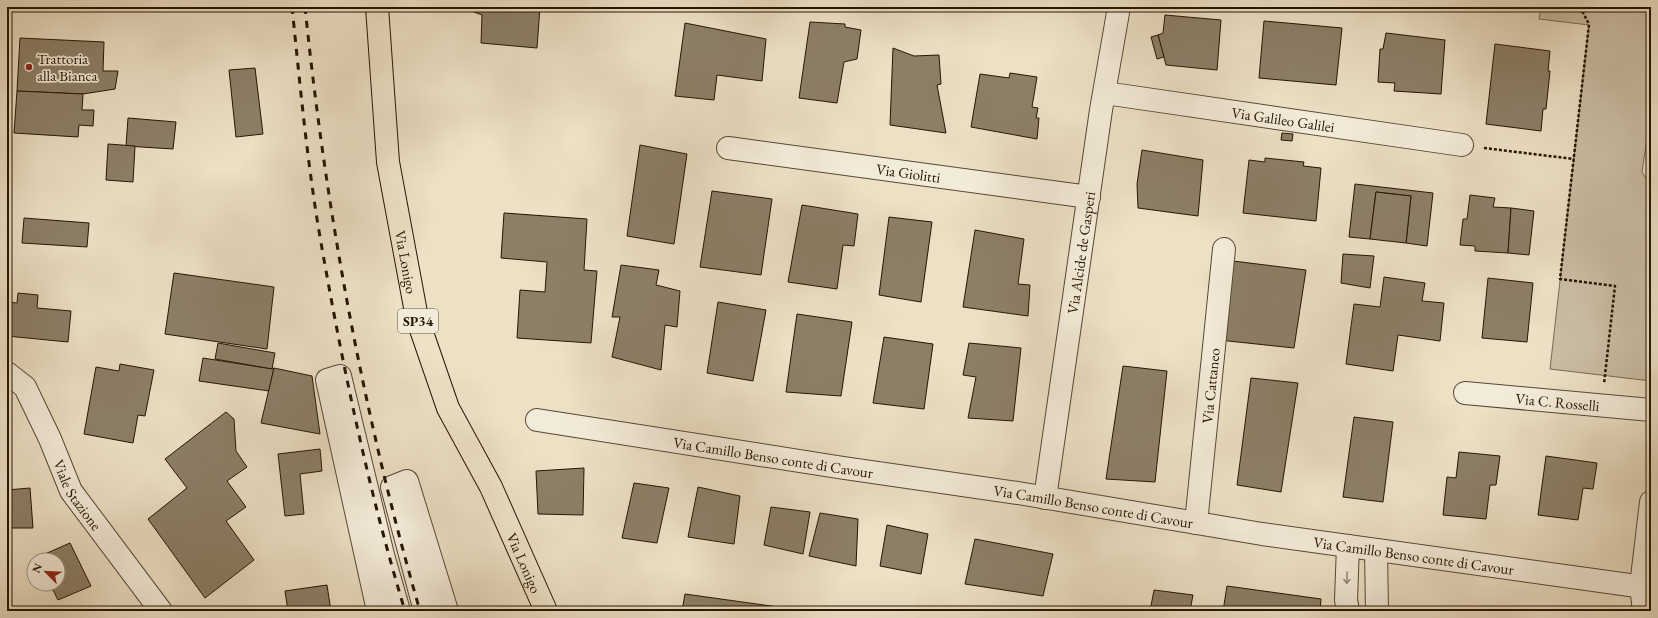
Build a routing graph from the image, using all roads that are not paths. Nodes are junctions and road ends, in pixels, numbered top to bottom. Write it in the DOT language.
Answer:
graph roads {
  1 [pos="377,7"];
  2 [pos="1119,7"];
  3 [pos="1105,92"];
  4 [pos="1462,145"];
  5 [pos="728,148"];
  6 [pos="1089,196"];
  7 [pos="1224,249"];
  8 [pos="7,373"];
  9 [pos="1465,393"];
  10 [pos="1651,410"];
  11 [pos="537,420"];
  12 [pos="1045,498"];
  13 [pos="1651,502"];
  14 [pos="1196,523"];
  15 [pos="1348,546"];
  16 [pos="1376,550"];
  17 [pos="1646,587"];
  18 [pos="161,611"];
  19 [pos="378,611"];
  20 [pos="400,611"];
  21 [pos="425,611"];
  22 [pos="447,611"];
  23 [pos="546,611"];
  24 [pos="1348,611"];
  25 [pos="1377,611"];
  26 [pos="1644,611"];
  1 -- 23 [label="main road, Via Lonigo / SP34"];
  2 -- 3 [label="street, Via Alcide de Gasperi"];
  3 -- 4 [label="street, Via Galileo Galilei"];
  3 -- 6 [label="street, Via Alcide de Gasperi"];
  5 -- 6 [label="street, Via Giolitti"];
  6 -- 12 [label="street, Via Alcide de Gasperi"];
  7 -- 14 [label="street, Via Cattaneo"];
  8 -- 18 [label="street, Viale Stazione"];
  9 -- 10 [label="street, Via C. Rosselli"];
  11 -- 12 [label="street, Via Camillo Benso conte di Cavour"];
  12 -- 14 [label="street, Via Camillo Benso conte di Cavour"];
  13 -- 17 [label="street"];
  14 -- 15 [label="street, Via Camillo Benso conte di Cavour"];
  15 -- 16 [label="street, Via Camillo Benso conte di Cavour"];
  15 -- 24 [label="street, one-way"];
  16 -- 17 [label="street, Via Camillo Benso conte di Cavour"];
  16 -- 25 [label="street"];
  17 -- 26 [label="street"];
  19 -- 20 [label="street"];
  21 -- 22 [label="street"];
}
